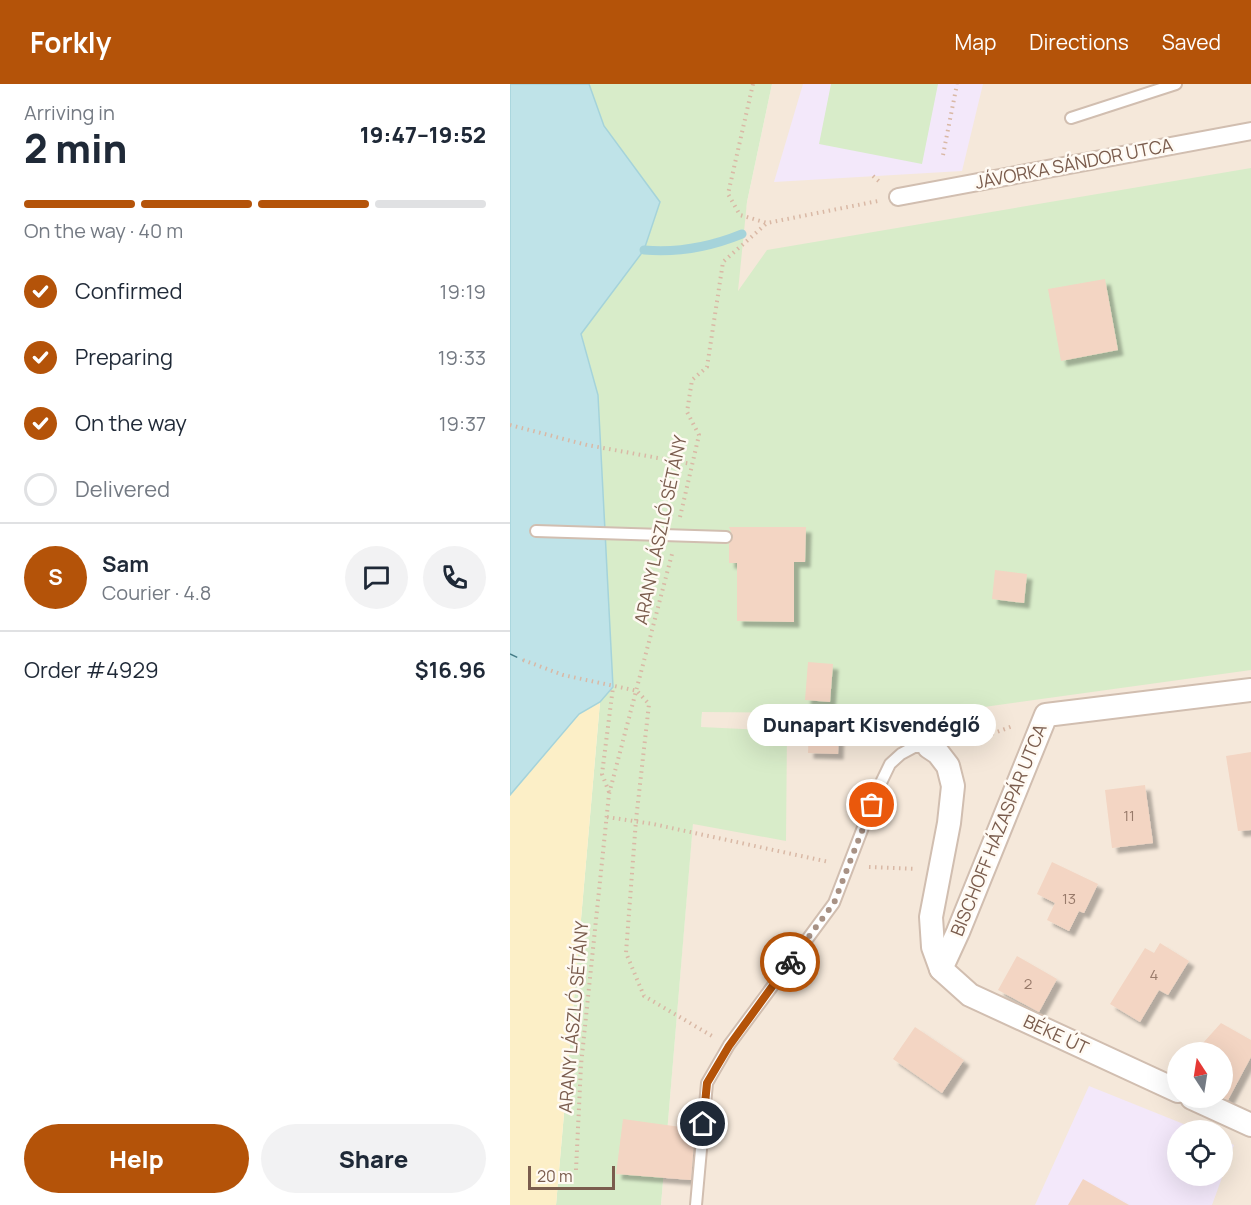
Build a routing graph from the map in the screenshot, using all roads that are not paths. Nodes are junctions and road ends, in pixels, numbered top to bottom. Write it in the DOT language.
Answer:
graph roads {
  1 [pos="1176,84"];
  2 [pos="1071,118"];
  3 [pos="1251,131"];
  4 [pos="898,197"];
  5 [pos="536,531"];
  6 [pos="726,537"];
  7 [pos="1251,690"];
  8 [pos="933,750"];
  9 [pos="941,969"];
  10 [pos="1167,1086"];
  11 [pos="1214,1108"];
  12 [pos="1251,1125"];
  13 [pos="696,1205"];
  1 -- 2 [label="lane"];
  3 -- 4 [label="street, JÁVORKA SÁNDOR UTCA"];
  5 -- 6 [label="lane"];
  7 -- 9 [label="street, BISCHOFF HÁZASPÁR UTCA"];
  8 -- 9 [label="street"];
  8 -- 13 [label="lane"];
  9 -- 10 [label="street, BÉKE ÚT"];
  11 -- 12 [label="street"];
}
